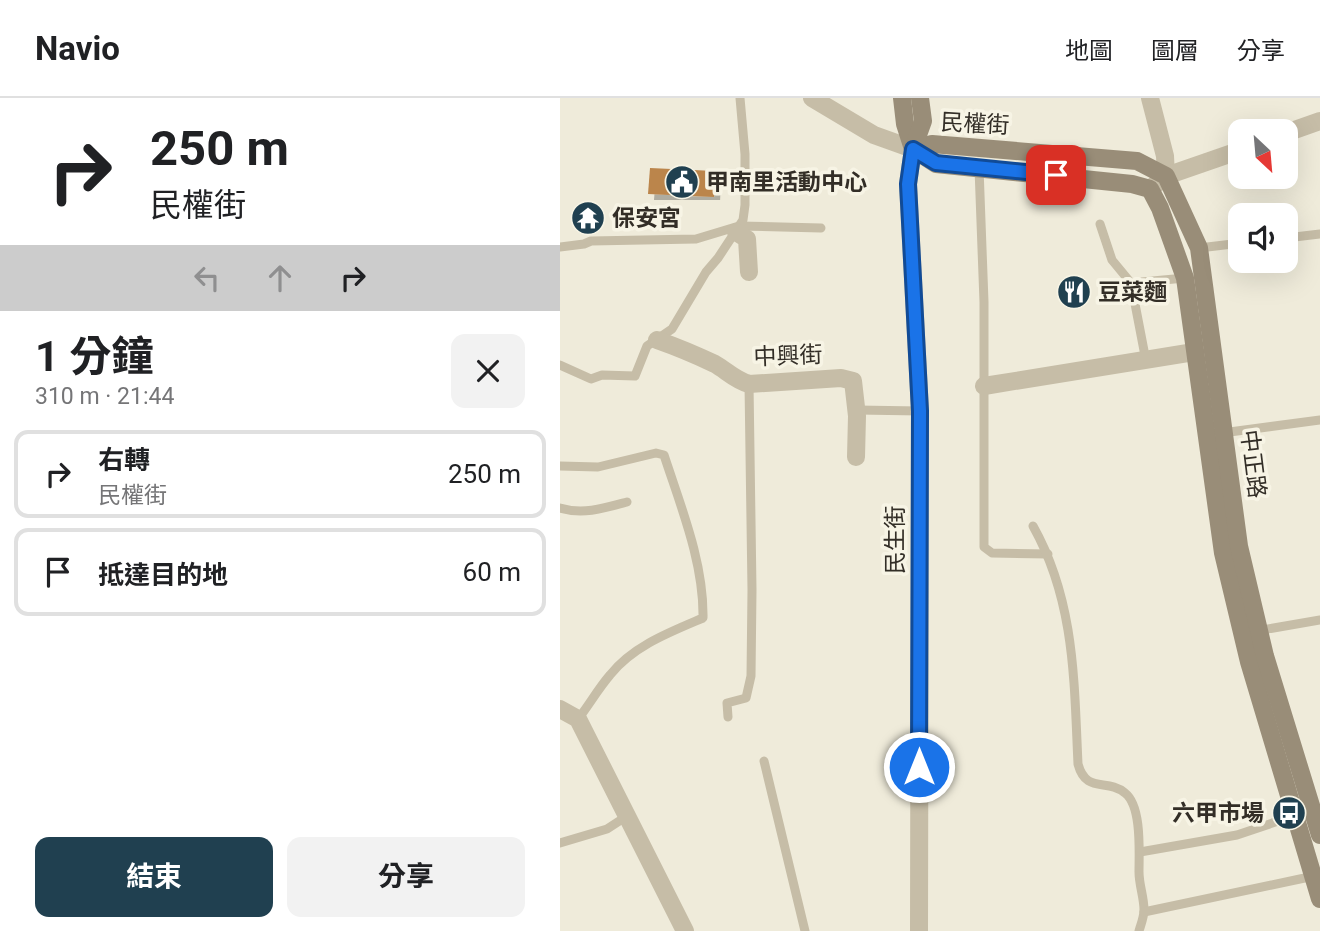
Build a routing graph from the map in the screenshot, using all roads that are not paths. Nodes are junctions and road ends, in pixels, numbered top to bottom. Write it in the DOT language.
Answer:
graph roads {
  1 [pos="740,98"];
  2 [pos="812,98"];
  3 [pos="902,98"];
  4 [pos="920,98"];
  5 [pos="1150,98"];
  6 [pos="1320,121"];
  7 [pos="1298,129"];
  8 [pos="913,149"];
  9 [pos="1228,155"];
  10 [pos="979,166"];
  11 [pos="1166,176"];
  12 [pos="1150,188"];
  13 [pos="1100,225"];
  14 [pos="821,228"];
  15 [pos="738,229"];
  16 [pos="1320,234"];
  17 [pos="1298,237"];
  18 [pos="1228,245"];
  19 [pos="560,247"];
  20 [pos="1199,248"];
  21 [pos="749,272"];
  22 [pos="1185,278"];
  23 [pos="1131,284"];
  24 [pos="657,340"];
  25 [pos="1194,352"];
  26 [pos="1146,361"];
  27 [pos="560,365"];
  28 [pos="749,384"];
  29 [pos="984,386"];
  30 [pos="857,410"];
  31 [pos="920,411"];
  32 [pos="1320,420"];
  33 [pos="1225,433"];
  34 [pos="1206,435"];
  35 [pos="856,457"];
  36 [pos="560,466"];
  37 [pos="627,502"];
  38 [pos="560,508"];
  39 [pos="1033,526"];
  40 [pos="1048,554"];
  41 [pos="1320,620"];
  42 [pos="1250,632"];
  43 [pos="560,709"];
  44 [pos="728,717"];
  45 [pos="578,719"];
  46 [pos="764,761"];
  47 [pos="1309,809"];
  48 [pos="627,816"];
  49 [pos="1320,835"];
  50 [pos="560,843"];
  51 [pos="1140,852"];
  52 [pos="1314,876"];
  53 [pos="1320,899"];
  54 [pos="1144,912"];
  55 [pos="685,931"];
  56 [pos="805,931"];
  57 [pos="919,931"];
  58 [pos="1139,931"];
  1 -- 15 [label="lane"];
  2 -- 8 [label="street"];
  3 -- 8 [label="main road"];
  4 -- 8 [label="main road"];
  5 -- 11 [label="street, 中正路"];
  6 -- 7 [label="street"];
  8 -- 10 [label="main road, 民權街"];
  8 -- 11 [label="main road, 民權街"];
  8 -- 31 [label="street, 民生街"];
  9 -- 11 [label="street"];
  10 -- 12 [label="main road, 民權街"];
  10 -- 29 [label="lane"];
  11 -- 12 [label="street"];
  11 -- 20 [label="main road, 中正路"];
  12 -- 22 [label="main road, 中正路"];
  13 -- 23 [label="lane"];
  14 -- 15 [label="lane"];
  15 -- 19 [label="lane"];
  15 -- 21 [label="street"];
  15 -- 24 [label="lane"];
  16 -- 17 [label="lane"];
  18 -- 20 [label="lane"];
  20 -- 33 [label="main road, 中正路"];
  22 -- 23 [label="lane"];
  22 -- 25 [label="main road, 中正路"];
  23 -- 26 [label="lane"];
  24 -- 27 [label="lane"];
  24 -- 28 [label="street, 中興街"];
  25 -- 26 [label="street"];
  25 -- 34 [label="main road, 中正路"];
  26 -- 29 [label="street"];
  28 -- 30 [label="street, 中興街"];
  28 -- 44 [label="lane"];
  29 -- 40 [label="lane"];
  30 -- 31 [label="lane"];
  30 -- 35 [label="street, 中興街"];
  31 -- 57 [label="street, 民生街"];
  32 -- 33 [label="lane"];
  33 -- 34 [label="lane"];
  33 -- 42 [label="main road, 中正路"];
  34 -- 42 [label="main road, 中正路"];
  36 -- 45 [label="lane"];
  37 -- 38 [label="lane"];
  39 -- 40 [label="lane"];
  40 -- 51 [label="lane"];
  41 -- 42 [label="lane"];
  42 -- 47 [label="main road, 中正路"];
  43 -- 45 [label="street"];
  45 -- 48 [label="street"];
  46 -- 56 [label="lane"];
  47 -- 49 [label="main road, 中正路"];
  47 -- 51 [label="lane"];
  47 -- 52 [label="main road, 中正路"];
  48 -- 50 [label="lane"];
  48 -- 55 [label="street"];
  51 -- 54 [label="lane"];
  52 -- 53 [label="main road, 中正路"];
  52 -- 54 [label="lane"];
  54 -- 58 [label="lane"];
}
